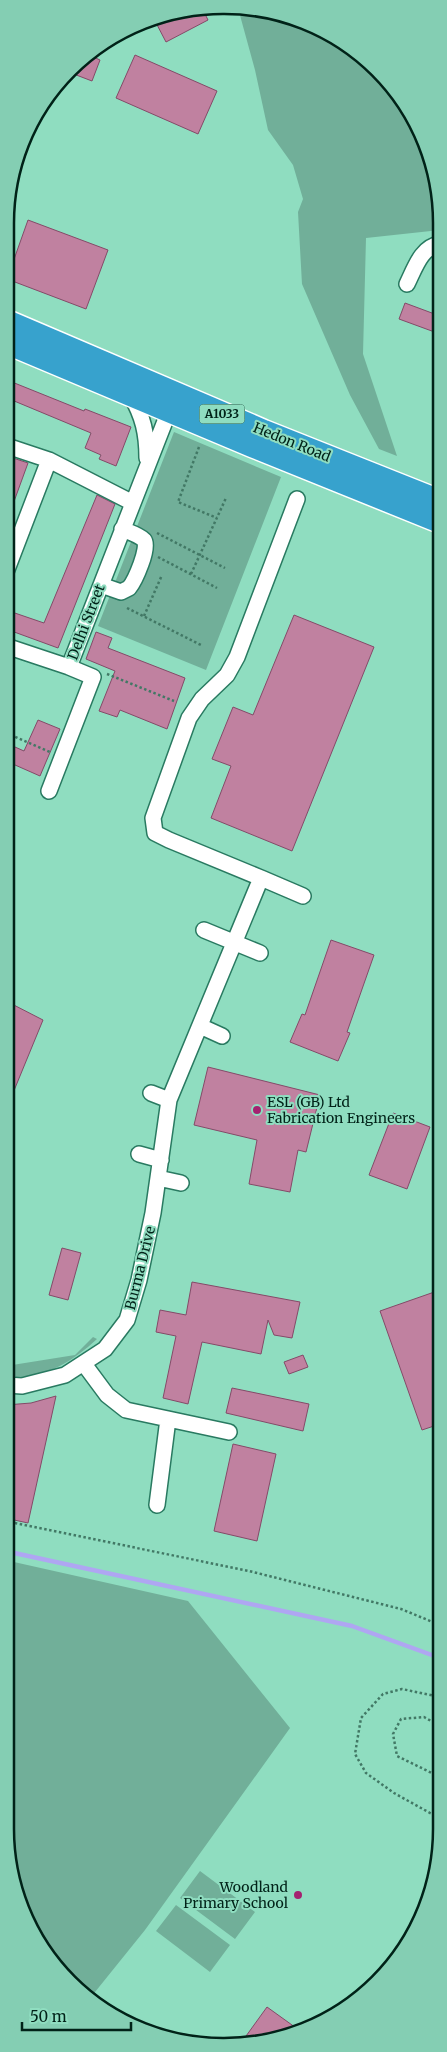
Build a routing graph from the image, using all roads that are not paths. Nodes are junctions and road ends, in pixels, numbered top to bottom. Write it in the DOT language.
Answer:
graph roads {
  1 [pos="433,245"];
  2 [pos="407,284"];
  3 [pos="14,324"];
  4 [pos="14,346"];
  5 [pos="131,396"];
  6 [pos="169,411"];
  7 [pos="14,448"];
  8 [pos="49,460"];
  9 [pos="147,467"];
  10 [pos="433,498"];
  11 [pos="297,499"];
  12 [pos="133,504"];
  13 [pos="433,519"];
  14 [pos="122,530"];
  15 [pos="14,551"];
  16 [pos="101,585"];
  17 [pos="14,649"];
  18 [pos="69,667"];
  19 [pos="49,791"];
  20 [pos="261,878"];
  21 [pos="303,896"];
  22 [pos="204,930"];
  23 [pos="234,943"];
  24 [pos="260,953"];
  25 [pos="200,1026"];
  26 [pos="222,1036"];
  27 [pos="151,1093"];
  28 [pos="169,1100"];
  29 [pos="139,1154"];
  30 [pos="161,1160"];
  31 [pos="158,1178"];
  32 [pos="182,1183"];
  33 [pos="84,1364"];
  34 [pos="14,1386"];
  35 [pos="168,1419"];
  36 [pos="230,1432"];
  37 [pos="157,1505"];
  1 -- 2 [label="street"];
  3 -- 10 [label="highway, Hedon Road / A1033"];
  4 -- 5 [label="highway, Hedon Road / A1033"];
  5 -- 6 [label="highway, Hedon Road / A1033"];
  5 -- 9 [label="street, Delhi Street"];
  6 -- 9 [label="street, Delhi Street"];
  6 -- 13 [label="highway, Hedon Road / A1033"];
  7 -- 8 [label="street"];
  8 -- 12 [label="street"];
  8 -- 15 [label="street"];
  9 -- 12 [label="street, Delhi Street"];
  11 -- 20 [label="street"];
  12 -- 14 [label="street, Delhi Street"];
  14 -- 16 [label="street, Delhi Street"];
  14 -- 16 [label="street"];
  16 -- 18 [label="street, Delhi Street"];
  17 -- 18 [label="street"];
  18 -- 19 [label="street, Delhi Street"];
  20 -- 21 [label="street"];
  20 -- 23 [label="street, Burma Drive"];
  22 -- 23 [label="street"];
  23 -- 24 [label="street"];
  23 -- 25 [label="street, Burma Drive"];
  25 -- 26 [label="street"];
  25 -- 28 [label="street, Burma Drive"];
  27 -- 28 [label="street"];
  28 -- 30 [label="street, Burma Drive"];
  29 -- 30 [label="street"];
  30 -- 31 [label="street, Burma Drive"];
  31 -- 32 [label="street"];
  31 -- 33 [label="street, Burma Drive"];
  33 -- 34 [label="street, Burma Drive"];
  33 -- 35 [label="street"];
  35 -- 36 [label="street"];
  35 -- 37 [label="street"];
}
